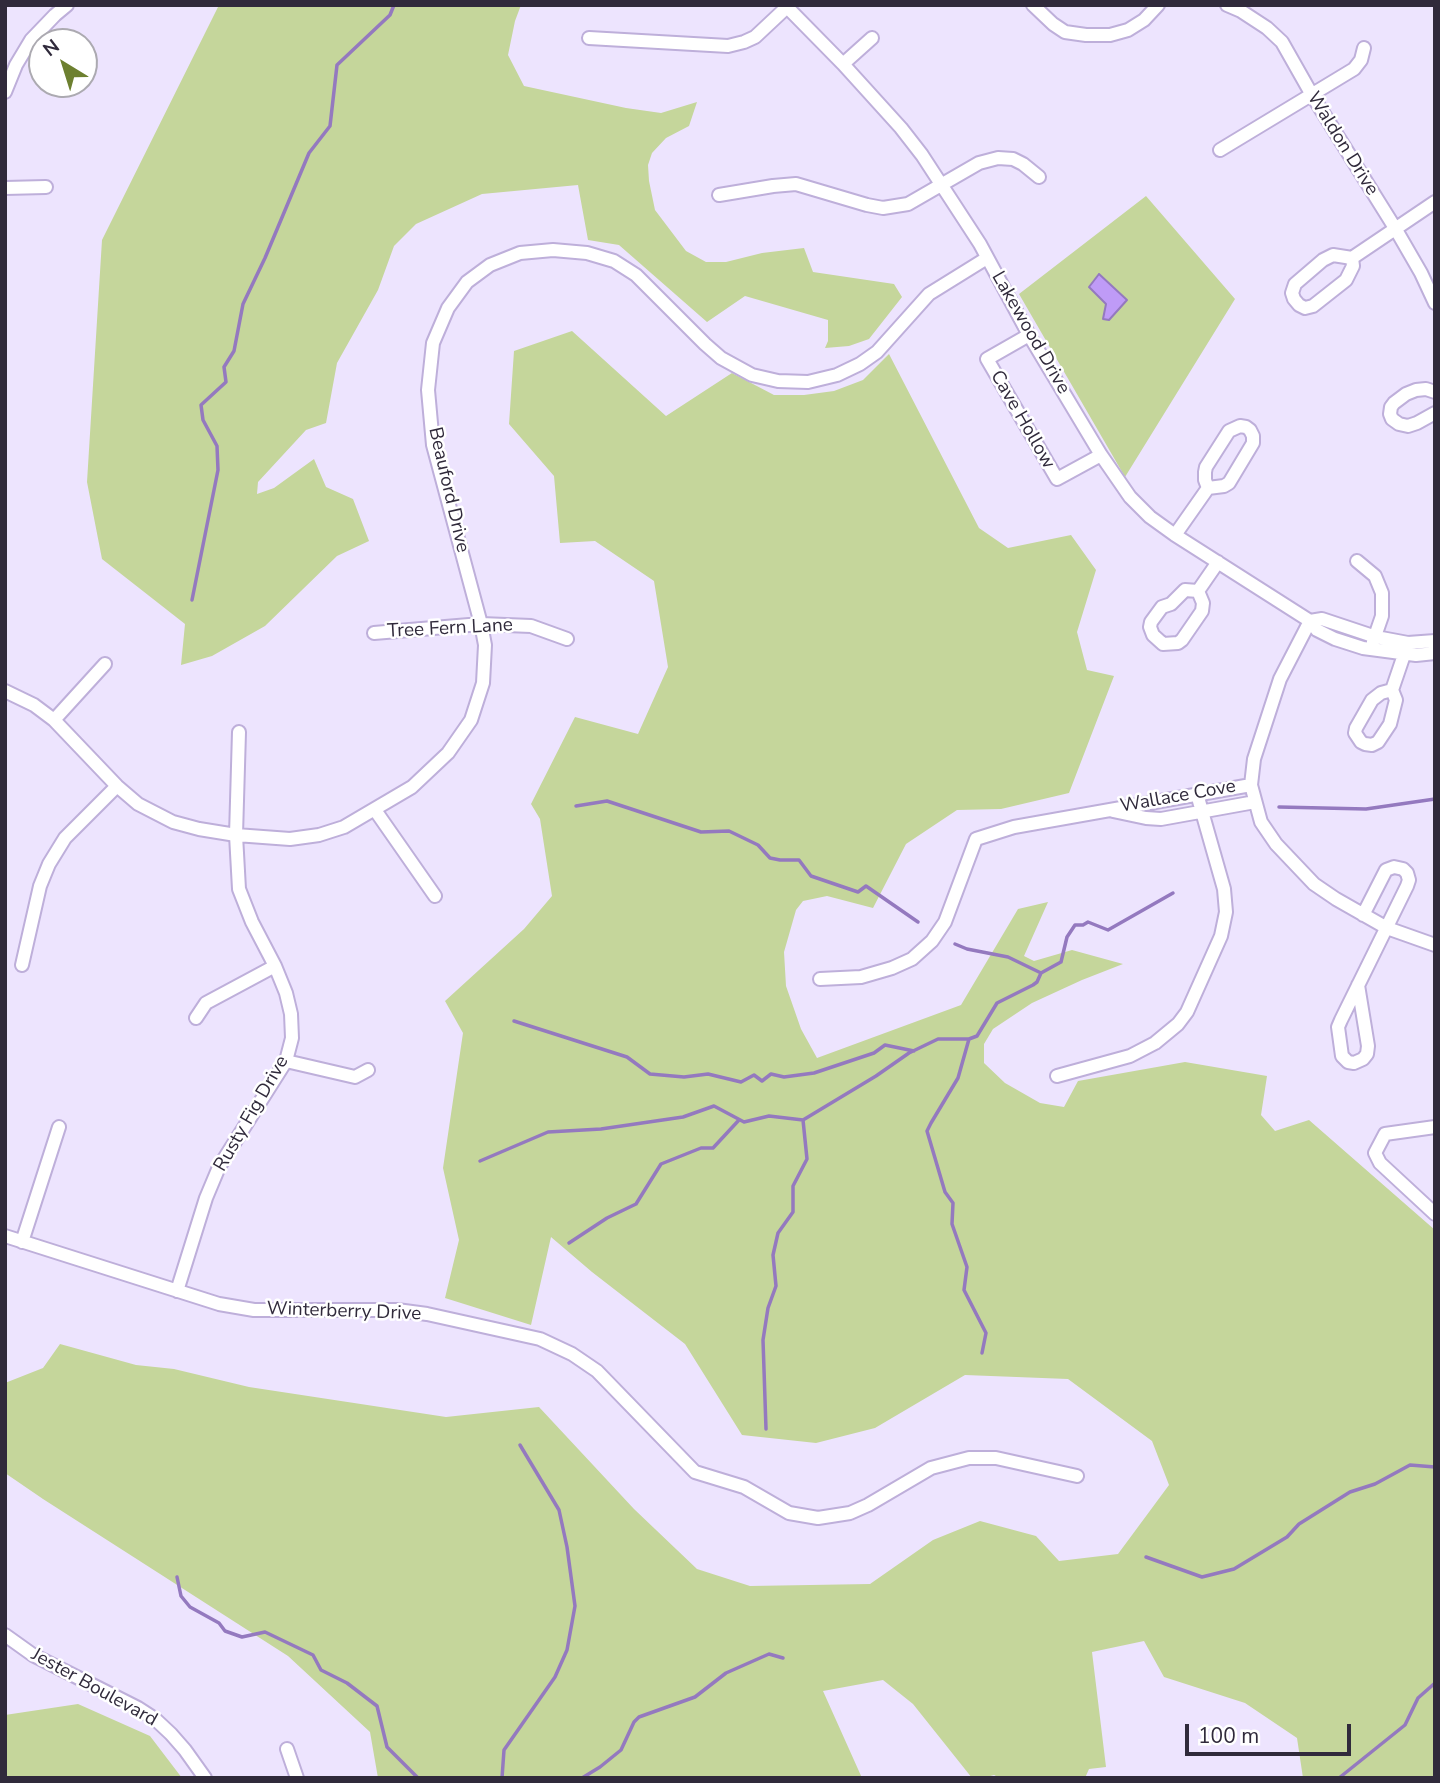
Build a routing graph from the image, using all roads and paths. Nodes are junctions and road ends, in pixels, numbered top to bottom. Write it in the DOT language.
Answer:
graph roads {
  1 [pos="67,5"];
  2 [pos="1033,5"];
  3 [pos="1158,5"];
  4 [pos="1227,5"];
  5 [pos="786,6"];
  6 [pos="872,37"];
  7 [pos="589,38"];
  8 [pos="1364,48"];
  9 [pos="843,64"];
  10 [pos="5,92"];
  11 [pos="1312,95"];
  12 [pos="1220,150"];
  13 [pos="1039,177"];
  14 [pos="940,184"];
  15 [pos="46,187"];
  16 [pos="5,188"];
  17 [pos="719,194"];
  18 [pos="1435,202"];
  19 [pos="1395,229"];
  20 [pos="987,258"];
  21 [pos="1352,258"];
  22 [pos="1435,303"];
  23 [pos="1029,335"];
  24 [pos="1435,392"];
  25 [pos="1435,413"];
  26 [pos="1101,455"];
  27 [pos="1209,488"];
  28 [pos="1175,535"];
  29 [pos="1357,561"];
  30 [pos="1218,562"];
  31 [pos="1198,591"];
  32 [pos="1310,621"];
  33 [pos="481,624"];
  34 [pos="374,633"];
  35 [pos="567,639"];
  36 [pos="1435,641"];
  37 [pos="1373,643"];
  38 [pos="1406,648"];
  39 [pos="1435,653"];
  40 [pos="105,664"];
  41 [pos="1392,690"];
  42 [pos="5,691"];
  43 [pos="54,720"];
  44 [pos="239,732"];
  45 [pos="1251,785"];
  46 [pos="117,786"];
  47 [pos="1197,794"];
  48 [pos="1255,802"];
  49 [pos="375,810"];
  50 [pos="1105,810"];
  51 [pos="1202,811"];
  52 [pos="236,835"];
  53 [pos="435,896"];
  54 [pos="1363,915"];
  55 [pos="1387,928"];
  56 [pos="1435,945"];
  57 [pos="22,965"];
  58 [pos="275,966"];
  59 [pos="820,979"];
  60 [pos="1358,985"];
  61 [pos="196,1018"];
  62 [pos="286,1061"];
  63 [pos="368,1070"];
  64 [pos="1058,1076"];
  65 [pos="59,1127"];
  66 [pos="1435,1127"];
  67 [pos="1435,1214"];
  68 [pos="5,1237"];
  69 [pos="22,1242"];
  70 [pos="177,1291"];
  71 [pos="1077,1476"];
  72 [pos="5,1635"];
  73 [pos="287,1749"];
  74 [pos="205,1778"];
  75 [pos="297,1778"];
  1 -- 10 [label="street"];
  2 -- 3 [label="street"];
  4 -- 11 [label="street, Waldon Drive"];
  5 -- 7 [label="street"];
  5 -- 9 [label="street, Lakewood Drive"];
  6 -- 9 [label="street"];
  8 -- 11 [label="street"];
  9 -- 14 [label="street, Lakewood Drive"];
  11 -- 12 [label="street"];
  11 -- 19 [label="street, Waldon Drive"];
  13 -- 14 [label="street"];
  14 -- 17 [label="street"];
  14 -- 20 [label="street, Lakewood Drive"];
  15 -- 16 [label="street"];
  18 -- 19 [label="street"];
  19 -- 21 [label="street"];
  19 -- 22 [label="street, Waldon Drive"];
  20 -- 23 [label="street, Lakewood Drive"];
  20 -- 33 [label="street, Beauford Drive"];
  21 -- 21 [label="street"];
  23 -- 26 [label="street, Lakewood Drive"];
  23 -- 26 [label="street, Cave Hollow"];
  24 -- 25 [label="street"];
  26 -- 28 [label="street, Lakewood Drive"];
  27 -- 27 [label="street"];
  27 -- 28 [label="street"];
  28 -- 30 [label="street, Lakewood Drive"];
  29 -- 37 [label="street"];
  30 -- 31 [label="street"];
  30 -- 32 [label="street, Lakewood Drive"];
  31 -- 31 [label="street"];
  32 -- 37 [label="street, Lakewood Drive"];
  32 -- 45 [label="street"];
  33 -- 34 [label="street, Tree Fern Lane"];
  33 -- 35 [label="street, Tree Fern Lane"];
  33 -- 49 [label="street, Beauford Drive"];
  36 -- 38 [label="street, Lakewood Drive"];
  37 -- 38 [label="street, Lakewood Drive"];
  38 -- 39 [label="street, Lakewood Drive"];
  38 -- 41 [label="street"];
  40 -- 43 [label="street"];
  42 -- 43 [label="street, Beauford Drive"];
  43 -- 46 [label="street, Beauford Drive"];
  44 -- 52 [label="street, Rusty Fig Drive"];
  45 -- 47 [label="street, Wallace Cove"];
  45 -- 48 [label="street"];
  46 -- 52 [label="street, Beauford Drive"];
  46 -- 57 [label="street"];
  47 -- 50 [label="street, Wallace Cove"];
  47 -- 51 [label="street"];
  48 -- 51 [label="street, Wallace Cove"];
  48 -- 54 [label="street"];
  49 -- 52 [label="street, Beauford Drive"];
  49 -- 53 [label="street"];
  50 -- 51 [label="street, Wallace Cove"];
  50 -- 59 [label="street, Wallace Cove"];
  51 -- 64 [label="street"];
  52 -- 58 [label="street, Rusty Fig Drive"];
  54 -- 55 [label="street"];
  54 -- 55 [label="street"];
  55 -- 56 [label="street"];
  55 -- 60 [label="street"];
  58 -- 61 [label="street"];
  58 -- 62 [label="street, Rusty Fig Drive"];
  60 -- 60 [label="street"];
  62 -- 63 [label="street"];
  62 -- 70 [label="street, Rusty Fig Drive"];
  65 -- 69 [label="street"];
  66 -- 67 [label="street"];
  68 -- 69 [label="street, Winterberry Drive"];
  69 -- 70 [label="street, Winterberry Drive"];
  70 -- 71 [label="street, Winterberry Drive"];
  72 -- 74 [label="street, Jester Boulevard"];
  73 -- 75 [label="street"];
}
